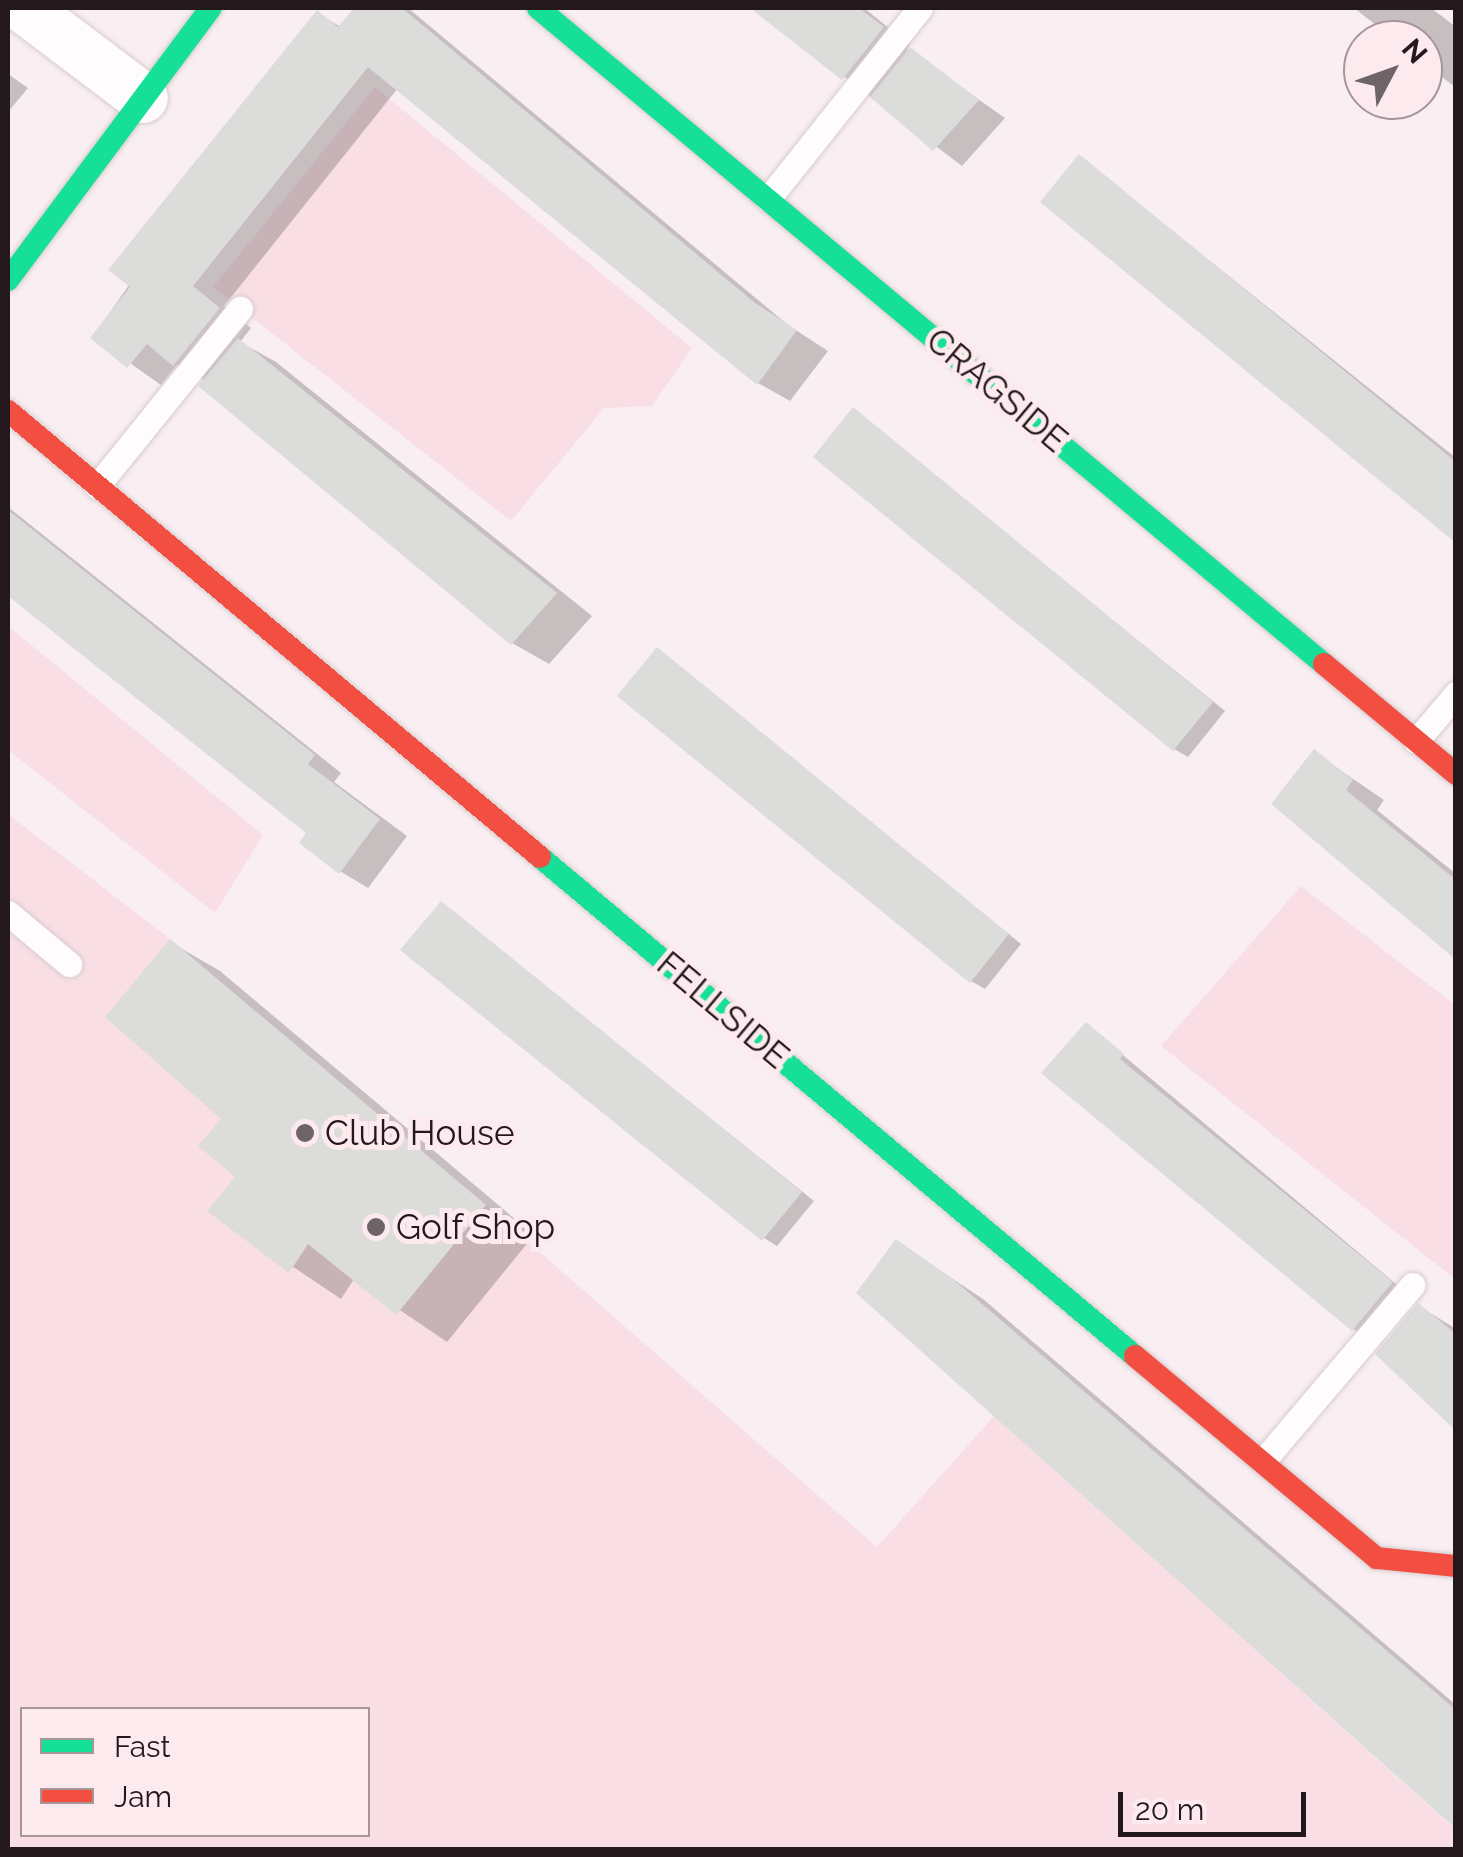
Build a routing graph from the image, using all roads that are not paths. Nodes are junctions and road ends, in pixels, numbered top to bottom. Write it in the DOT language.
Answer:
graph roads {
  1 [pos="24,8"];
  2 [pos="211,8"];
  3 [pos="538,8"];
  4 [pos="920,8"];
  5 [pos="143,98"];
  6 [pos="768,199"];
  7 [pos="17,247"];
  8 [pos="8,280"];
  9 [pos="240,308"];
  10 [pos="8,411"];
  11 [pos="97,486"];
  12 [pos="1456,694"];
  13 [pos="1416,741"];
  14 [pos="1456,774"];
  15 [pos="8,913"];
  16 [pos="70,964"];
  17 [pos="1412,1285"];
  18 [pos="1263,1461"];
  19 [pos="1456,1566"];
  1 -- 5 [label="street"];
  2 -- 5 [label="street"];
  3 -- 6 [label="street, CRAGSIDE"];
  4 -- 6 [label="lane"];
  5 -- 7 [label="street"];
  6 -- 13 [label="street, CRAGSIDE"];
  7 -- 8 [label="street"];
  9 -- 11 [label="lane"];
  10 -- 11 [label="street, FELLSIDE"];
  11 -- 18 [label="street, FELLSIDE"];
  12 -- 13 [label="lane"];
  13 -- 14 [label="street, CRAGSIDE"];
  15 -- 16 [label="lane"];
  17 -- 18 [label="lane"];
  18 -- 19 [label="street, FELLSIDE"];
}
